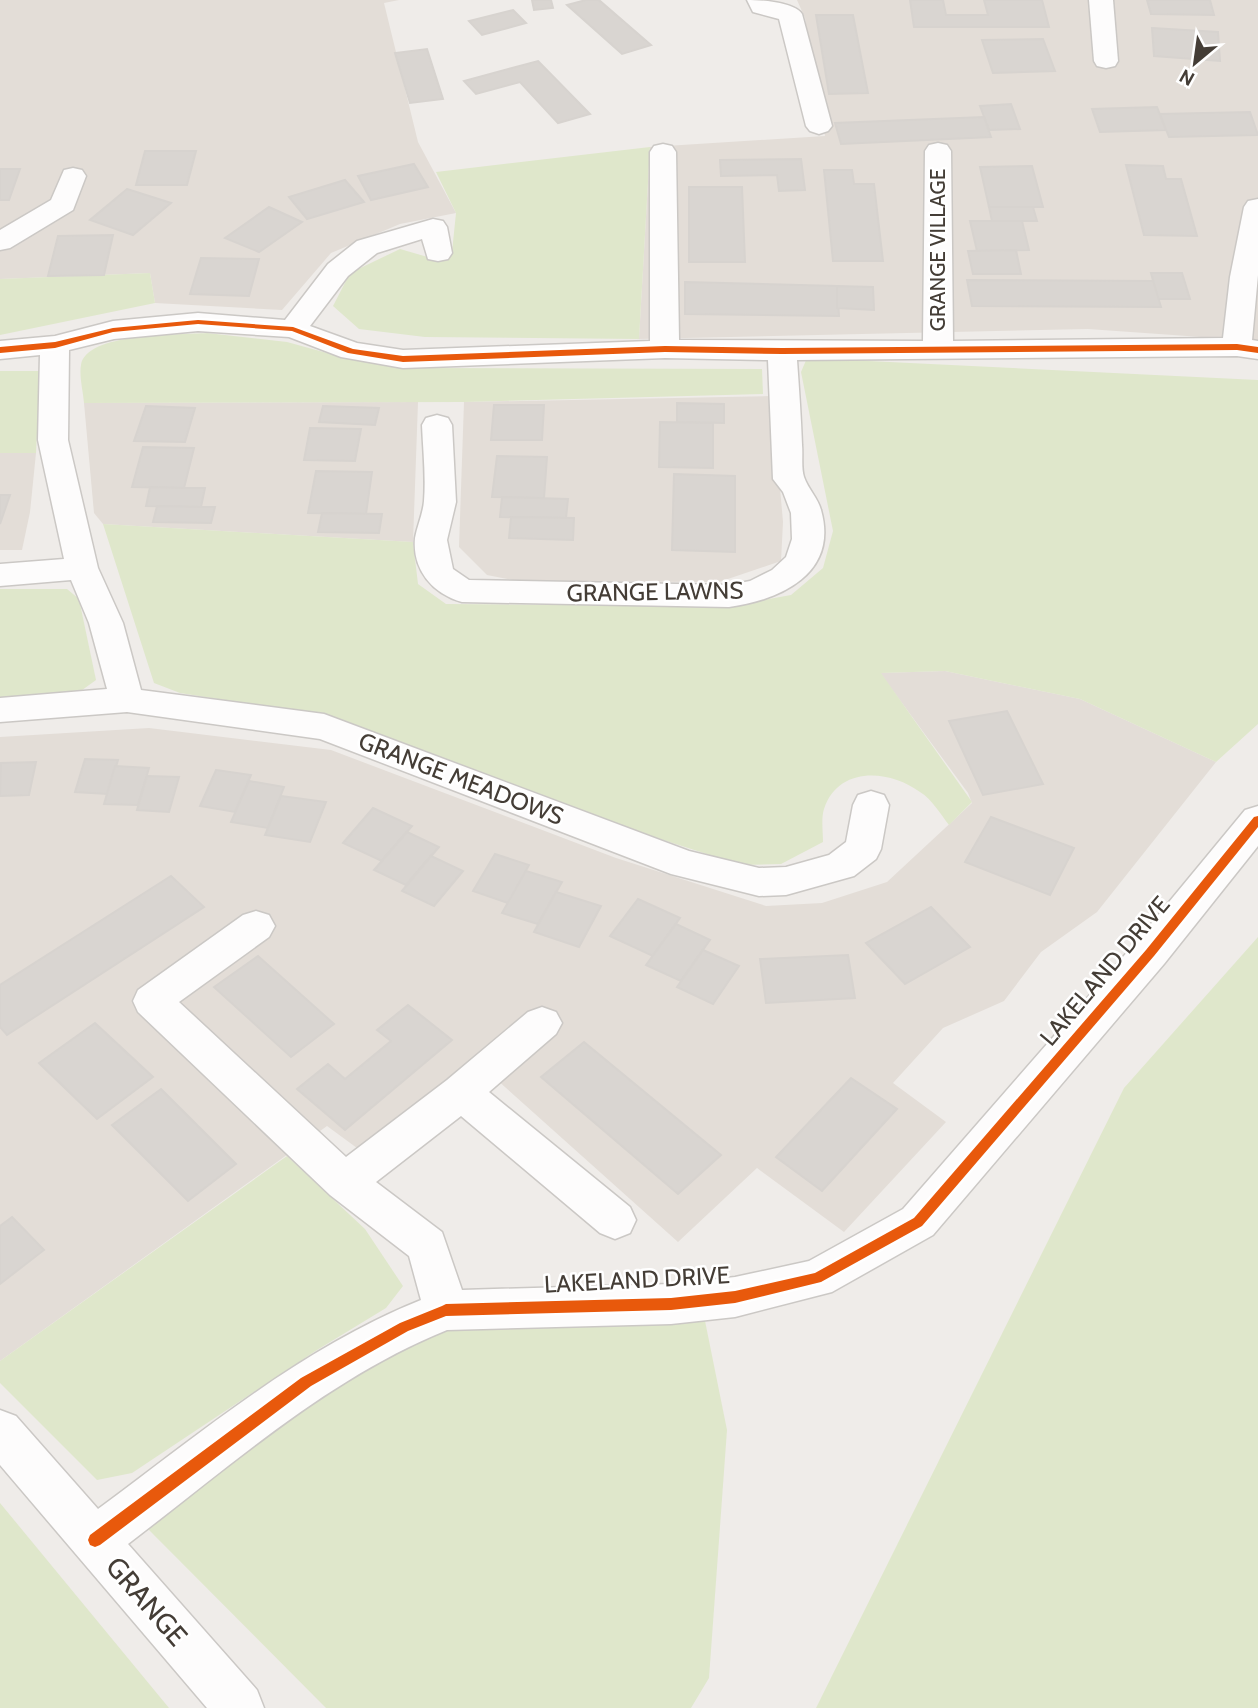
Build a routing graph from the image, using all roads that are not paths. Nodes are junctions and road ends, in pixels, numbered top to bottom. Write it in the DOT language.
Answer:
graph roads {
  1 [pos="759,0"];
  2 [pos="1101,0"];
  3 [pos="1106,61"];
  4 [pos="819,126"];
  5 [pos="938,151"];
  6 [pos="663,152"];
  7 [pos="73,176"];
  8 [pos="1258,207"];
  9 [pos="0,242"];
  10 [pos="438,253"];
  11 [pos="293,329"];
  12 [pos="55,345"];
  13 [pos="938,348"];
  14 [pos="1248,348"];
  15 [pos="665,349"];
  16 [pos="0,350"];
  17 [pos="782,351"];
  18 [pos="438,425"];
  19 [pos="82,568"];
  20 [pos="0,575"];
  21 [pos="127,700"];
  22 [pos="0,710"];
  23 [pos="872,805"];
  24 [pos="1258,820"];
  25 [pos="256,926"];
  26 [pos="542,1023"];
  27 [pos="461,1092"];
  28 [pos="345,1181"];
  29 [pos="615,1220"];
  30 [pos="446,1310"];
  31 [pos="0,1431"];
  32 [pos="95,1540"];
  33 [pos="239,1708"];
  1 -- 4 [label="street"];
  2 -- 3 [label="street"];
  5 -- 13 [label="street, GRANGE VILLAGE"];
  6 -- 15 [label="street"];
  7 -- 9 [label="street"];
  8 -- 14 [label="street"];
  10 -- 11 [label="street"];
  11 -- 12 [label="street"];
  11 -- 15 [label="street"];
  12 -- 16 [label="street"];
  12 -- 19 [label="street"];
  13 -- 14 [label="street"];
  13 -- 17 [label="street"];
  15 -- 17 [label="street"];
  17 -- 18 [label="street, GRANGE LAWNS"];
  19 -- 20 [label="street"];
  19 -- 21 [label="street"];
  21 -- 22 [label="street, GRANGE MEADOWS"];
  21 -- 23 [label="street, GRANGE MEADOWS"];
  24 -- 30 [label="street, LAKELAND DRIVE"];
  25 -- 28 [label="street"];
  26 -- 27 [label="street"];
  27 -- 28 [label="street"];
  27 -- 29 [label="street"];
  28 -- 30 [label="street"];
  30 -- 32 [label="street, LAKELAND DRIVE"];
  31 -- 32 [label="street, GRANGE"];
  32 -- 33 [label="street, GRANGE"];
}
